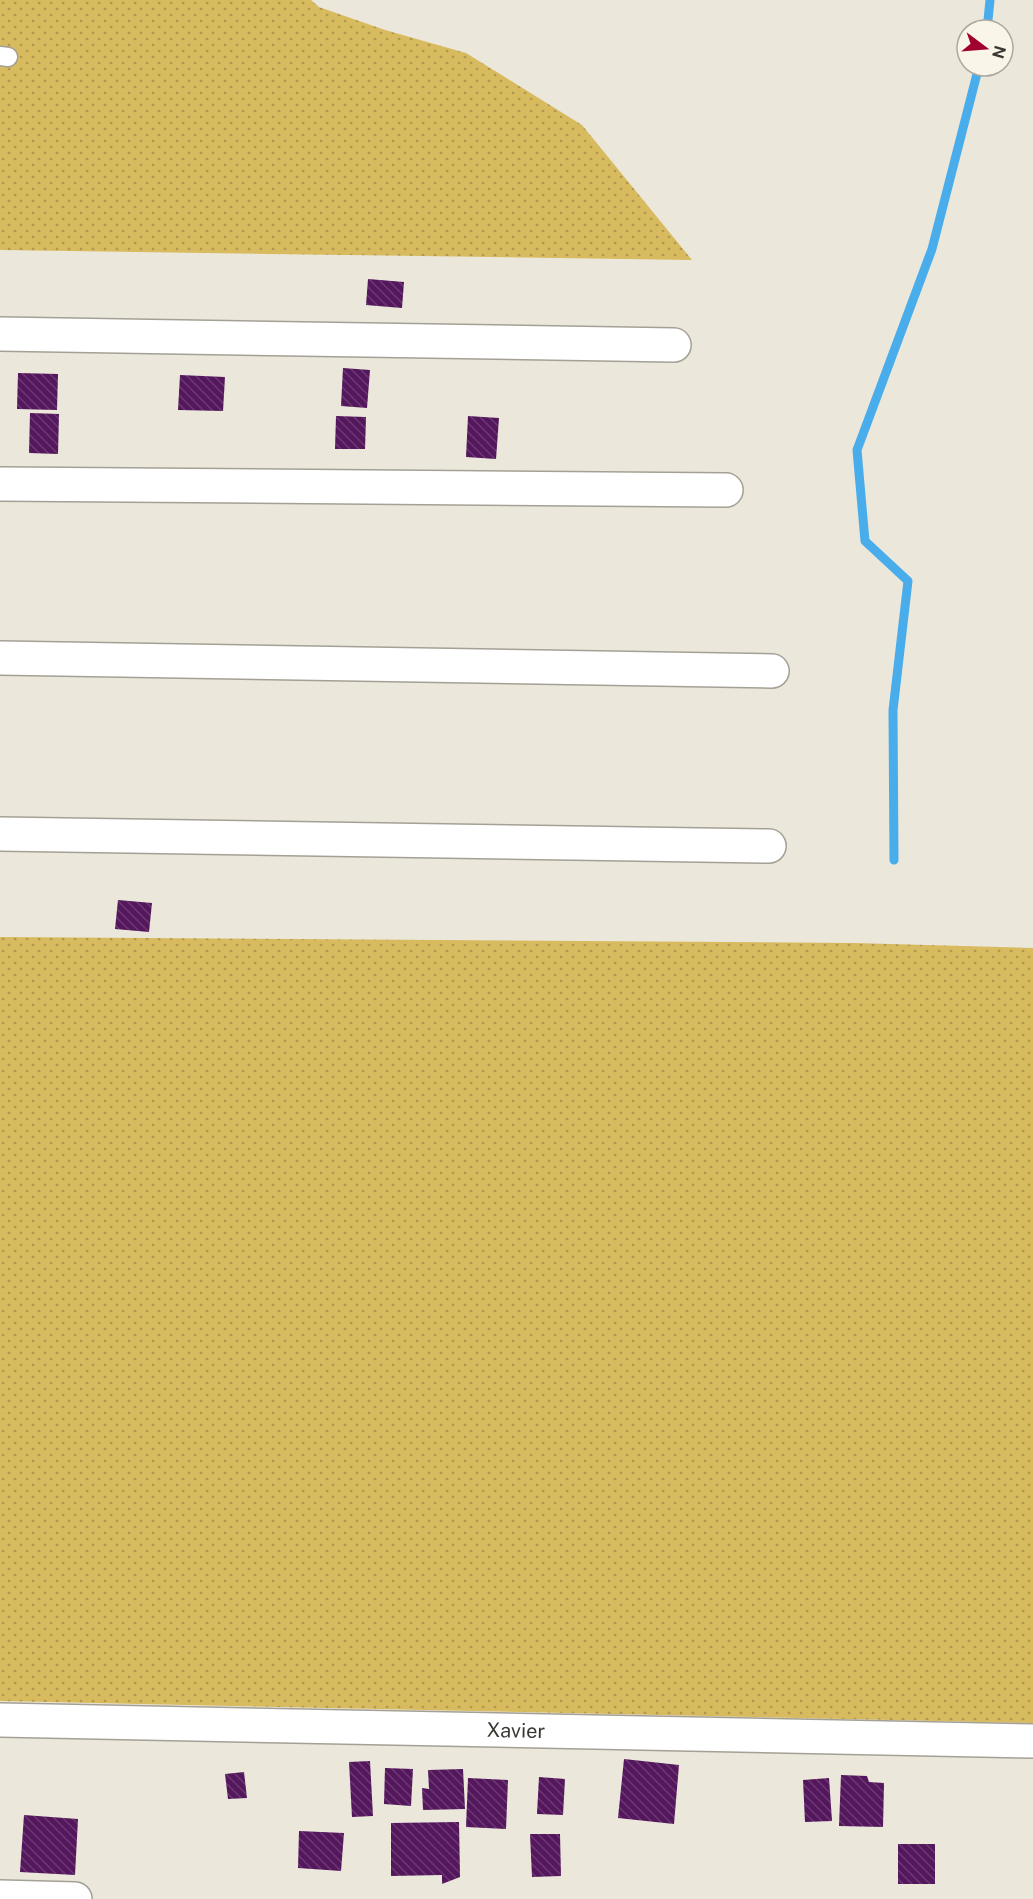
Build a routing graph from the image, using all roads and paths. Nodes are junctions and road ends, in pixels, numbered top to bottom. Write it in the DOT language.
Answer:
graph roads {
  1 [pos="0,333"];
  2 [pos="674,345"];
  3 [pos="0,484"];
  4 [pos="726,490"];
  5 [pos="0,658"];
  6 [pos="772,671"];
  7 [pos="0,834"];
  8 [pos="769,846"];
  9 [pos="0,1720"];
  10 [pos="1033,1741"];
  11 [pos="0,1898"];
  12 [pos="75,1899"];
  1 -- 2 [label="street"];
  3 -- 4 [label="street"];
  5 -- 6 [label="street"];
  7 -- 8 [label="street"];
  9 -- 10 [label="street, Xavier"];
  11 -- 12 [label="street"];
}
